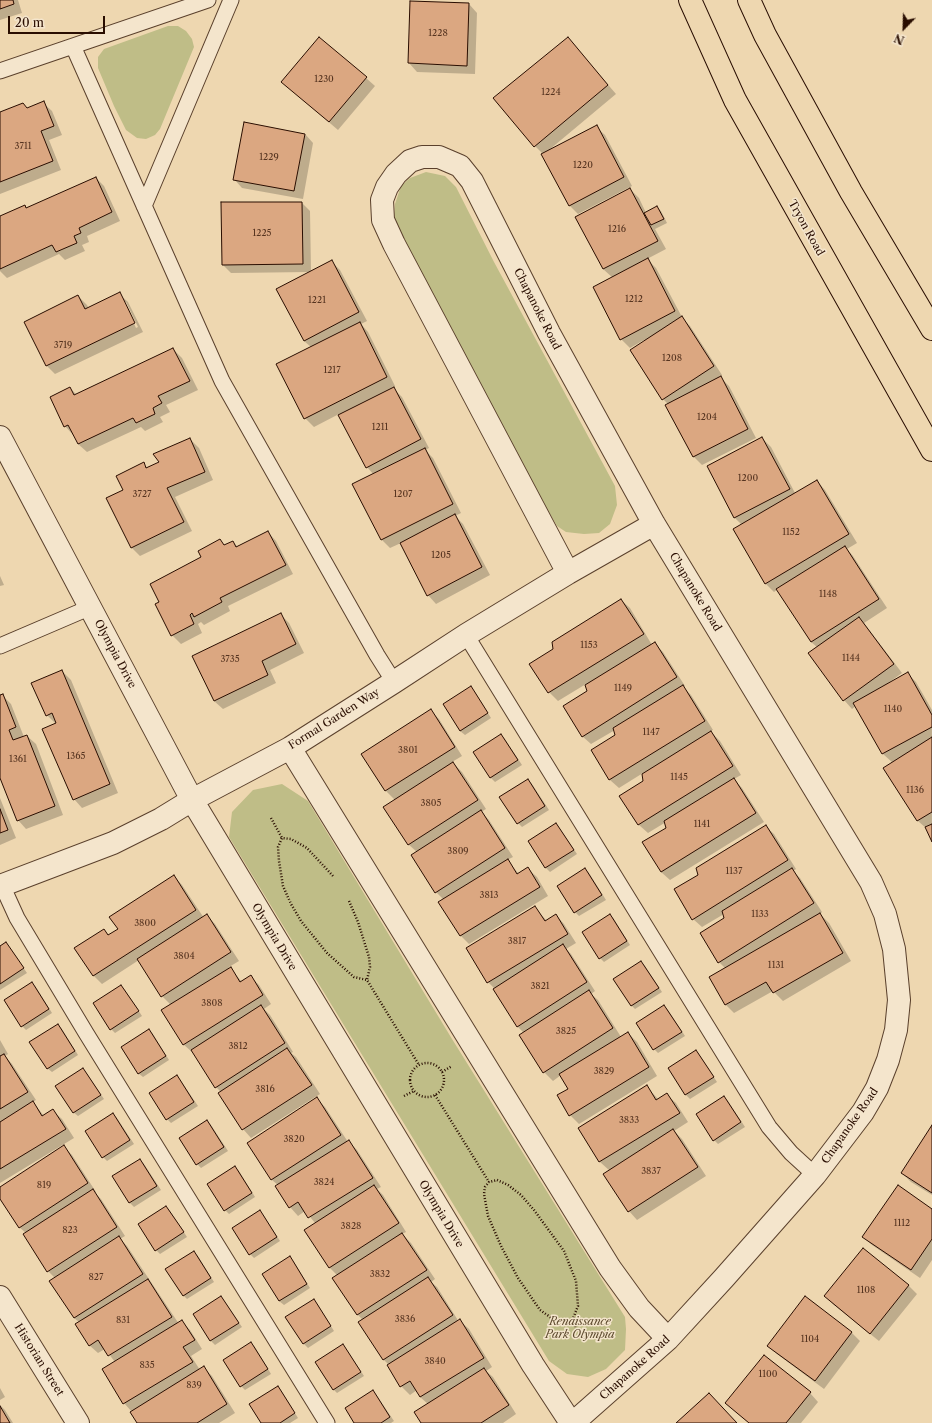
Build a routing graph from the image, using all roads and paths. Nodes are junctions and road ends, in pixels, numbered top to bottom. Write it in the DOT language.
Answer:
graph roads {
  1 [pos="208,0"];
  2 [pos="230,0"];
  3 [pos="690,0"];
  4 [pos="749,0"];
  5 [pos="73,46"];
  6 [pos="0,71"];
  7 [pos="144,206"];
  8 [pos="932,329"];
  9 [pos="0,437"];
  10 [pos="932,450"];
  11 [pos="654,524"];
  12 [pos="568,573"];
  13 [pos="91,608"];
  14 [pos="466,635"];
  15 [pos="0,646"];
  16 [pos="394,682"];
  17 [pos="290,748"];
  18 [pos="192,800"];
  19 [pos="271,818"];
  20 [pos="282,838"];
  21 [pos="337,880"];
  22 [pos="1,885"];
  23 [pos="347,897"];
  24 [pos="367,980"];
  25 [pos="419,1065"];
  26 [pos="435,1095"];
  27 [pos="815,1175"];
  28 [pos="489,1182"];
  29 [pos="0,1296"];
  30 [pos="572,1321"];
  31 [pos="668,1339"];
  32 [pos="585,1340"];
  33 [pos="78,1423"];
  34 [pos="327,1423"];
  35 [pos="572,1423"];
  1 -- 5 [label="lane"];
  2 -- 7 [label="lane"];
  3 -- 10 [label="main road, Tryon Road"];
  4 -- 8 [label="main road"];
  5 -- 6 [label="lane"];
  5 -- 7 [label="lane"];
  7 -- 16 [label="lane"];
  9 -- 13 [label="street, Olympia Drive"];
  11 -- 12 [label="street, Formal Garden Way"];
  11 -- 12 [label="street, Chapanoke Road"];
  11 -- 27 [label="street, Chapanoke Road"];
  12 -- 14 [label="street, Formal Garden Way"];
  13 -- 15 [label="lane"];
  13 -- 18 [label="street, Olympia Drive"];
  14 -- 16 [label="street, Formal Garden Way"];
  14 -- 27 [label="lane"];
  16 -- 17 [label="street, Formal Garden Way"];
  17 -- 18 [label="street, Formal Garden Way"];
  17 -- 31 [label="street"];
  18 -- 22 [label="street, Formal Garden Way"];
  18 -- 35 [label="street, Olympia Drive"];
  19 -- 20 [label="path"];
  20 -- 21 [label="path"];
  20 -- 24 [label="path"];
  22 -- 34 [label="lane"];
  23 -- 24 [label="path"];
  24 -- 25 [label="path"];
  25 -- 26 [label="path"];
  25 -- 26 [label="path"];
  26 -- 28 [label="path"];
  27 -- 31 [label="street, Chapanoke Road"];
  28 -- 30 [label="path"];
  28 -- 30 [label="path"];
  29 -- 33 [label="street, Historian Street"];
  30 -- 32 [label="path"];
  31 -- 35 [label="street, Chapanoke Road"];
}
